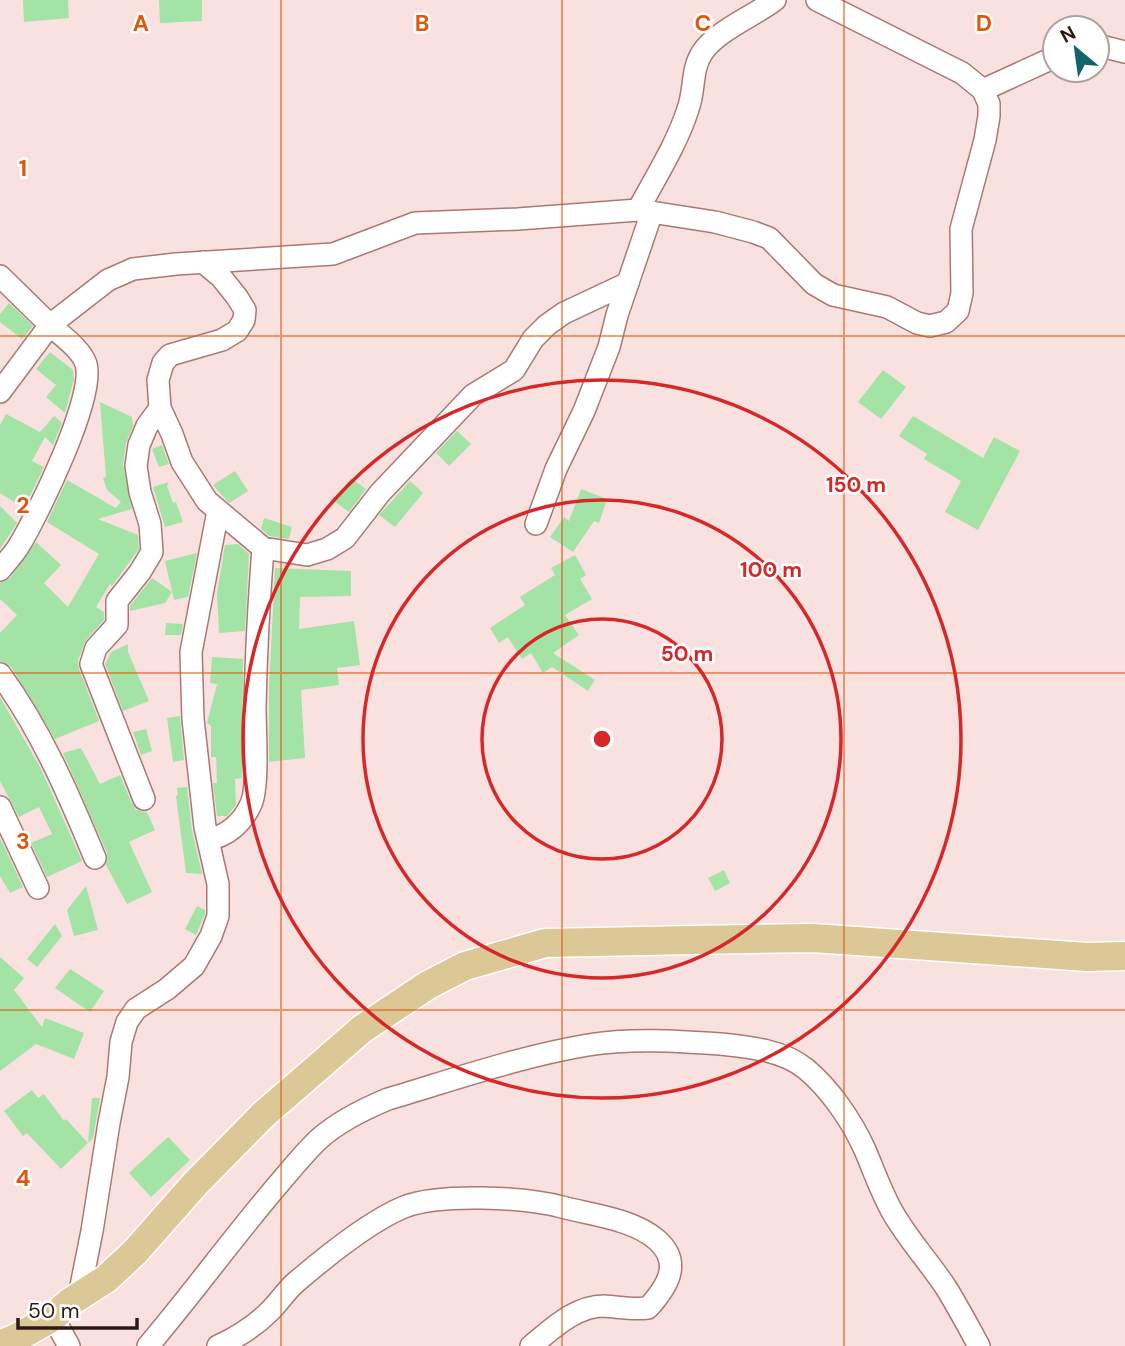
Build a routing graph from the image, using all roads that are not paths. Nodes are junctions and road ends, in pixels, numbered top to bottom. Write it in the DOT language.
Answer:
graph roads {
  1 [pos="775,0"];
  2 [pos="817,0"];
  3 [pos="1041,64"];
  4 [pos="984,90"];
  5 [pos="645,211"];
  6 [pos="203,262"];
  7 [pos="0,276"];
  8 [pos="628,283"];
  9 [pos="50,325"];
  10 [pos="0,392"];
  11 [pos="160,408"];
  12 [pos="218,511"];
  13 [pos="536,524"];
  14 [pos="264,548"];
  15 [pos="0,570"];
  16 [pos="0,674"];
  17 [pos="144,799"];
  18 [pos="0,807"];
  19 [pos="208,839"];
  20 [pos="95,858"];
  21 [pos="38,888"];
  22 [pos="1125,956"];
  23 [pos="67,1305"];
  24 [pos="0,1328"];
  25 [pos="0,1345"];
  26 [pos="69,1346"];
  27 [pos="148,1346"];
  28 [pos="218,1346"];
  29 [pos="531,1346"];
  30 [pos="979,1346"];
  1 -- 5 [label="street"];
  2 -- 4 [label="street"];
  3 -- 4 [label="street"];
  4 -- 5 [label="street"];
  5 -- 6 [label="street"];
  5 -- 8 [label="street"];
  6 -- 9 [label="street"];
  6 -- 11 [label="street"];
  7 -- 9 [label="street"];
  8 -- 13 [label="street"];
  8 -- 14 [label="street"];
  9 -- 10 [label="street"];
  9 -- 15 [label="street"];
  11 -- 12 [label="street"];
  11 -- 17 [label="street"];
  12 -- 14 [label="street"];
  12 -- 19 [label="street"];
  14 -- 19 [label="street"];
  16 -- 20 [label="street"];
  18 -- 21 [label="street"];
  19 -- 23 [label="street"];
  22 -- 23 [label="main road"];
  23 -- 24 [label="main road"];
  23 -- 25 [label="main road"];
  23 -- 26 [label="street"];
  27 -- 30 [label="street"];
  28 -- 29 [label="street"];
}
